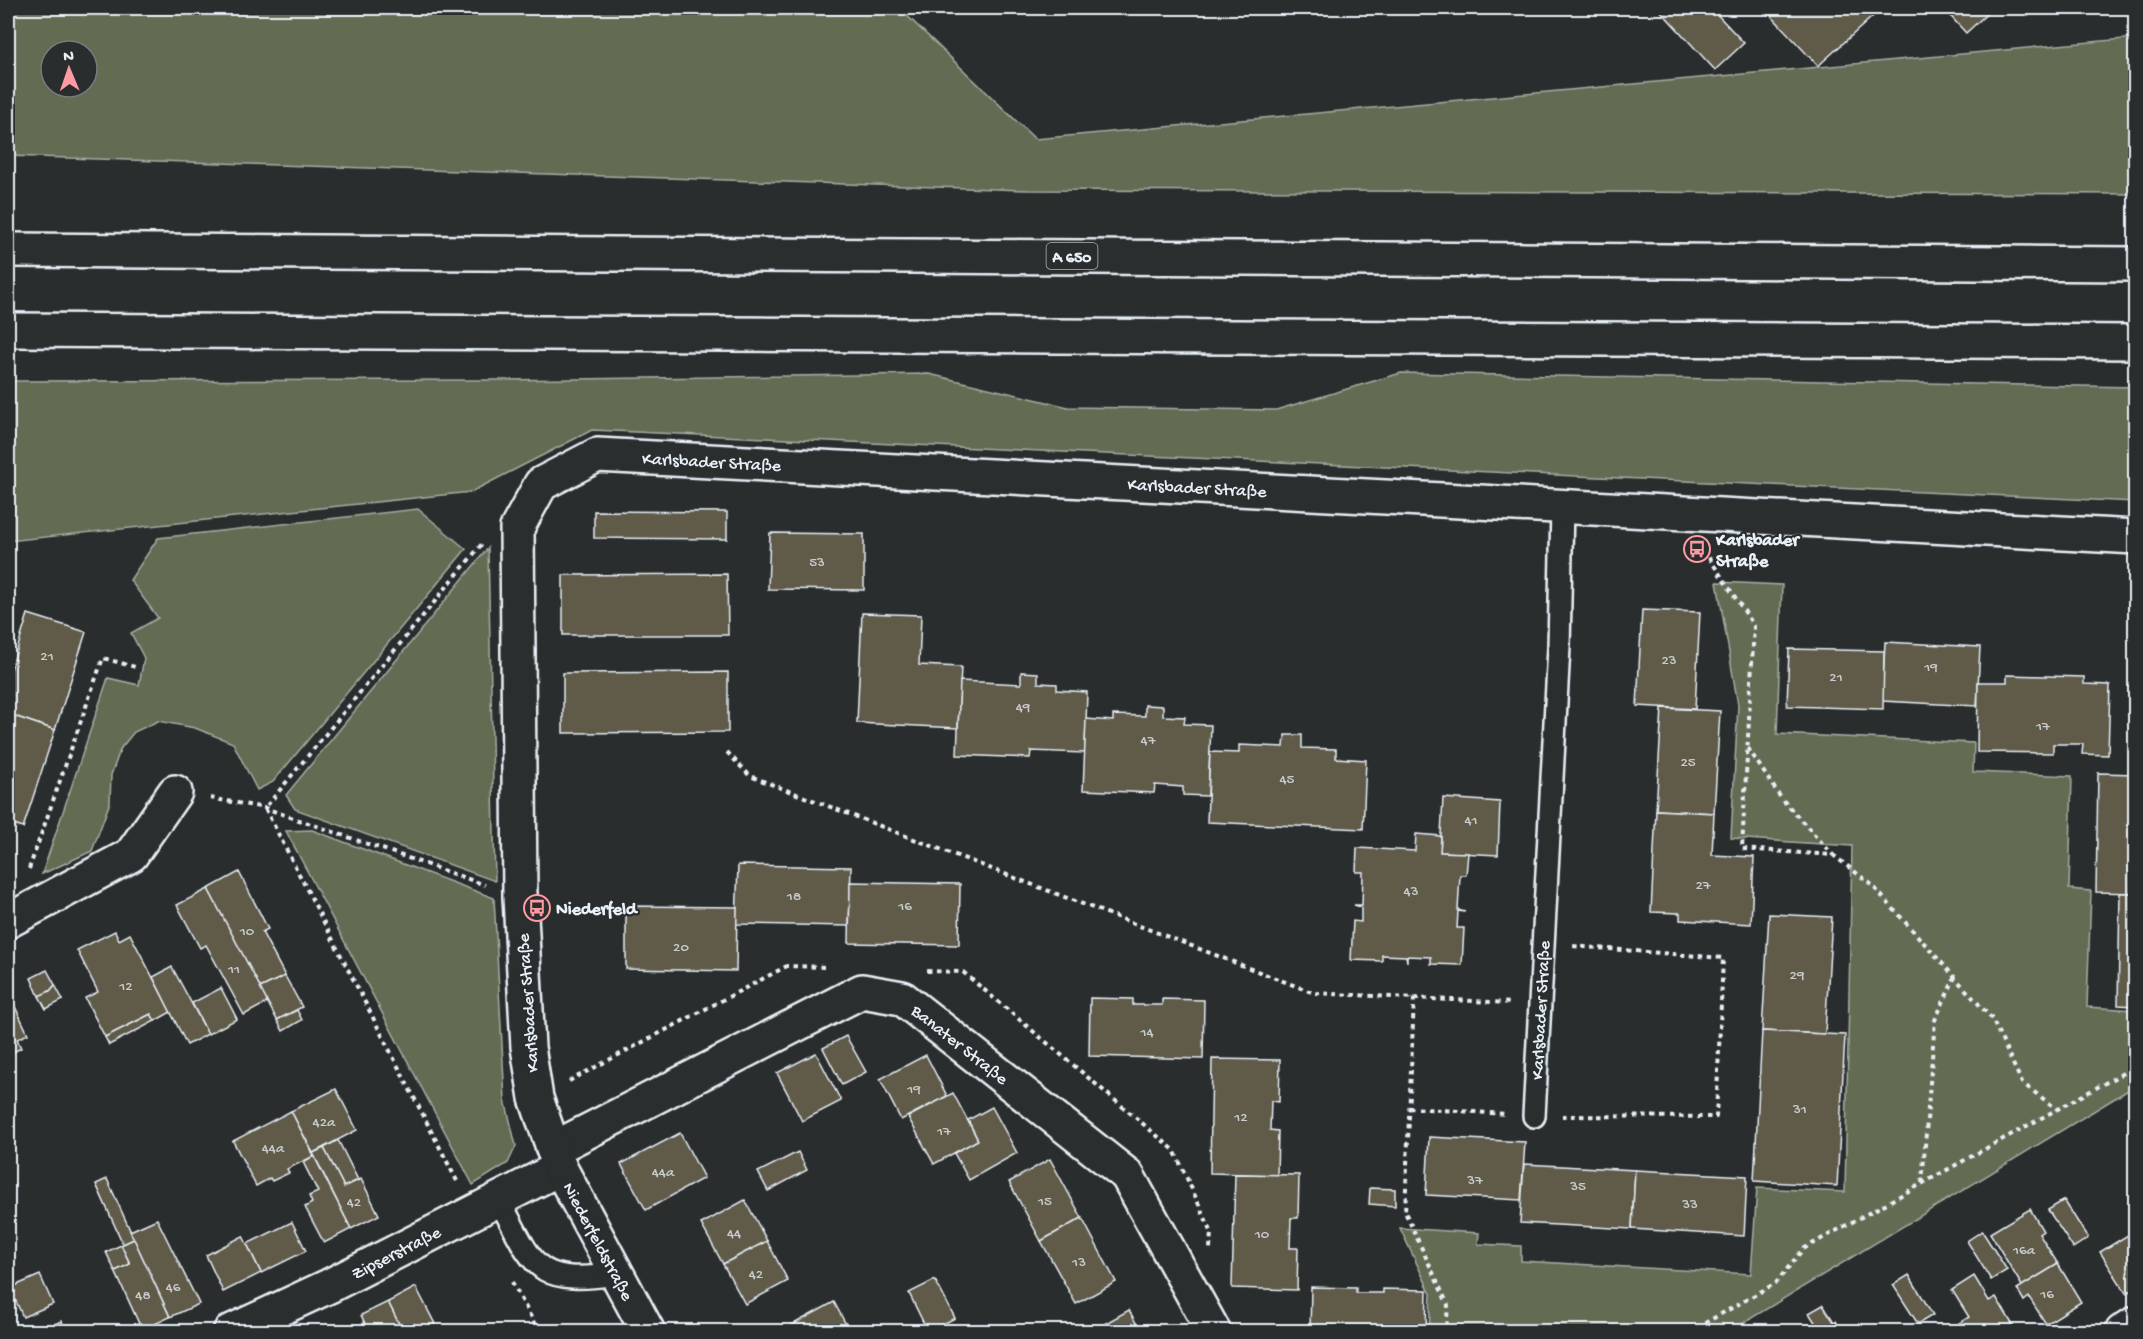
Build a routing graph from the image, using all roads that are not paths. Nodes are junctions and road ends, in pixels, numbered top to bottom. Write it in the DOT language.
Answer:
graph roads {
  1 [pos="8,250"];
  2 [pos="2136,264"];
  3 [pos="8,330"];
  4 [pos="2136,342"];
  5 [pos="1562,507"];
  6 [pos="2136,537"];
  7 [pos="175,792"];
  8 [pos="9,920"];
  9 [pos="1534,1116"];
  10 [pos="556,1158"];
  11 [pos="487,1206"];
  12 [pos="617,1274"];
  13 [pos="2136,1323"];
  14 [pos="230,1332"];
  15 [pos="648,1332"];
  16 [pos="1214,1332"];
  17 [pos="2122,1332"];
  1 -- 2 [label="main road, A 650"];
  3 -- 4 [label="main road"];
  5 -- 6 [label="main road, Karlsbader Straße"];
  5 -- 9 [label="lane, Karlsbader Straße"];
  5 -- 10 [label="main road, Karlsbader Straße"];
  7 -- 8 [label="main road"];
  10 -- 11 [label="main road, Zipserstraße"];
  10 -- 12 [label="main road, Niederfeldstraße"];
  10 -- 16 [label="main road, Banater Straße"];
  11 -- 12 [label="lane"];
  11 -- 14 [label="main road, Zipserstraße"];
  12 -- 15 [label="main road, Niederfeldstraße"];
  13 -- 17 [label="main road"];
}
